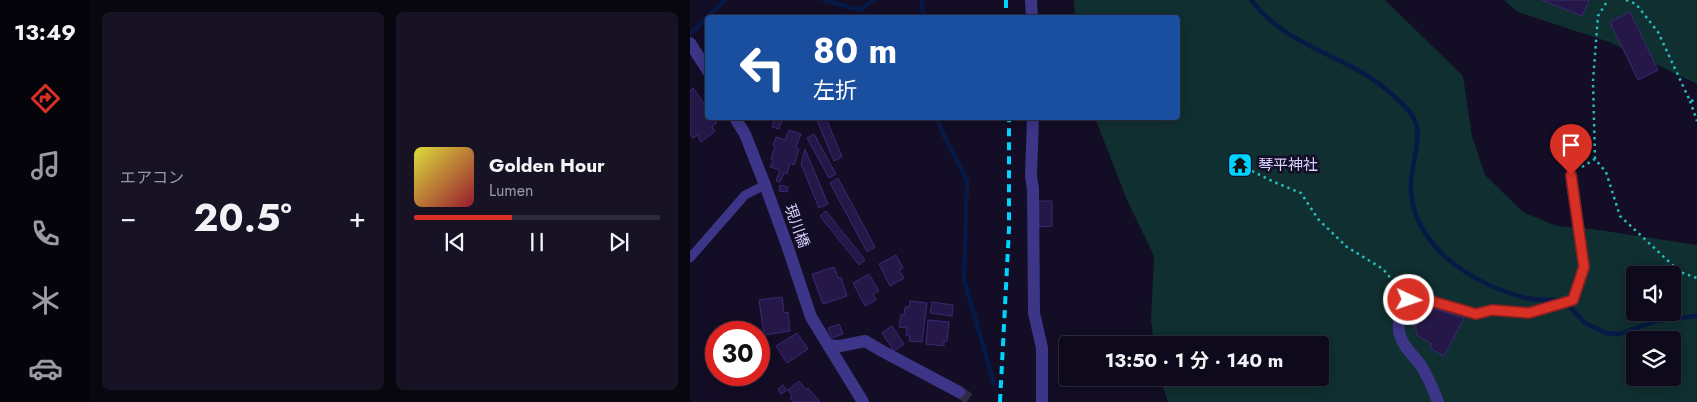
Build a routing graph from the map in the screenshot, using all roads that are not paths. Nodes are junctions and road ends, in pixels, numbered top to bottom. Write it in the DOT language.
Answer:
graph roads {
  1 [pos="1031,0"];
  2 [pos="1032,15"];
  3 [pos="690,43"];
  4 [pos="705,66"];
  5 [pos="736,120"];
  6 [pos="1033,120"];
  7 [pos="1571,175"];
  8 [pos="764,185"];
  9 [pos="690,258"];
  10 [pos="828,345"];
  11 [pos="959,392"];
  12 [pos="863,402"];
  13 [pos="1042,402"];
  14 [pos="1438,402"];
  1 -- 2 [label="street"];
  3 -- 4 [label="street"];
  5 -- 8 [label="street, 現川橋"];
  6 -- 13 [label="street"];
  7 -- 14 [label="street"];
  8 -- 9 [label="lane"];
  8 -- 10 [label="street, 現川橋"];
  10 -- 11 [label="street"];
  10 -- 12 [label="street, 現川橋"];
}
